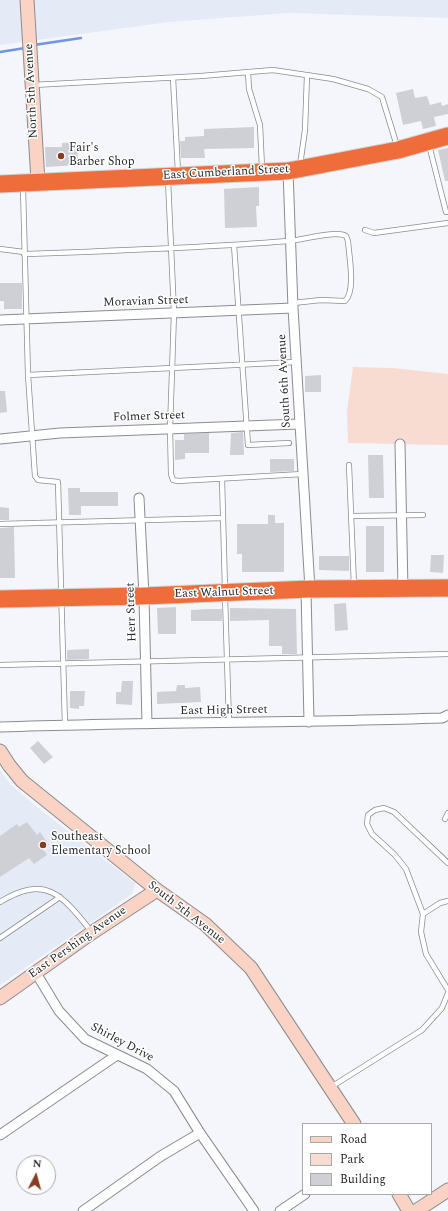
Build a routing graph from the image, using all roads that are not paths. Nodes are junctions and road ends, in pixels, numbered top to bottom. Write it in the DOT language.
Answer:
graph roads {
  1 [pos="27,0"];
  2 [pos="248,72"];
  3 [pos="307,75"];
  4 [pos="173,78"];
  5 [pos="32,85"];
  6 [pos="448,136"];
  7 [pos="428,142"];
  8 [pos="398,150"];
  9 [pos="294,170"];
  10 [pos="262,172"];
  11 [pos="173,175"];
  12 [pos="38,181"];
  13 [pos="0,184"];
  14 [pos="23,188"];
  15 [pos="0,190"];
  16 [pos="448,212"];
  17 [pos="448,223"];
  18 [pos="365,230"];
  19 [pos="291,241"];
  20 [pos="234,245"];
  21 [pos="171,248"];
  22 [pos="0,249"];
  23 [pos="24,253"];
  24 [pos="293,306"];
  25 [pos="239,311"];
  26 [pos="174,313"];
  27 [pos="0,320"];
  28 [pos="26,320"];
  29 [pos="296,362"];
  30 [pos="241,365"];
  31 [pos="171,370"];
  32 [pos="28,375"];
  33 [pos="299,424"];
  34 [pos="247,426"];
  35 [pos="170,429"];
  36 [pos="31,436"];
  37 [pos="0,438"];
  38 [pos="289,443"];
  39 [pos="400,444"];
  40 [pos="350,464"];
  41 [pos="303,474"];
  42 [pos="222,479"];
  43 [pos="139,498"];
  44 [pos="402,515"];
  45 [pos="423,515"];
  46 [pos="352,516"];
  47 [pos="223,518"];
  48 [pos="140,520"];
  49 [pos="60,522"];
  50 [pos="0,524"];
  51 [pos="448,588"];
  52 [pos="354,589"];
  53 [pos="403,589"];
  54 [pos="308,590"];
  55 [pos="225,593"];
  56 [pos="144,596"];
  57 [pos="62,598"];
  58 [pos="0,599"];
  59 [pos="448,654"];
  60 [pos="308,658"];
  61 [pos="228,660"];
  62 [pos="146,662"];
  63 [pos="62,663"];
  64 [pos="0,665"];
  65 [pos="448,715"];
  66 [pos="309,722"];
  67 [pos="229,723"];
  68 [pos="147,724"];
  69 [pos="65,725"];
  70 [pos="0,727"];
  71 [pos="0,751"];
  72 [pos="448,813"];
  73 [pos="445,819"];
  74 [pos="448,863"];
  75 [pos="157,890"];
  76 [pos="60,897"];
  77 [pos="448,901"];
  78 [pos="0,902"];
  79 [pos="423,914"];
  80 [pos="92,932"];
  81 [pos="0,938"];
  82 [pos="36,973"];
  83 [pos="448,990"];
  84 [pos="448,993"];
  85 [pos="0,998"];
  86 [pos="117,1056"];
  87 [pos="331,1087"];
  88 [pos="353,1123"];
  89 [pos="200,1132"];
  90 [pos="0,1135"];
  91 [pos="448,1190"];
  92 [pos="304,1195"];
  93 [pos="399,1195"];
  94 [pos="83,1211"];
  95 [pos="254,1211"];
  96 [pos="280,1211"];
  97 [pos="409,1211"];
  98 [pos="416,1211"];
  1 -- 5 [label="main road, North 5th Avenue"];
  2 -- 3 [label="lane"];
  2 -- 4 [label="lane"];
  2 -- 10 [label="lane"];
  3 -- 8 [label="lane"];
  3 -- 9 [label="lane"];
  4 -- 5 [label="lane"];
  4 -- 11 [label="lane"];
  5 -- 12 [label="main road, North 5th Avenue"];
  6 -- 7 [label="highway, East Cumberland Street"];
  7 -- 8 [label="highway, East Cumberland Street"];
  7 -- 16 [label="lane"];
  8 -- 9 [label="highway, East Cumberland Street"];
  9 -- 10 [label="highway, East Cumberland Street"];
  9 -- 19 [label="street, South 6th Avenue"];
  10 -- 11 [label="highway, East Cumberland Street"];
  11 -- 12 [label="highway, East Cumberland Street"];
  11 -- 21 [label="lane"];
  12 -- 13 [label="highway, East Cumberland Street"];
  12 -- 14 [label="highway"];
  14 -- 15 [label="highway"];
  14 -- 23 [label="lane"];
  17 -- 18 [label="lane"];
  19 -- 20 [label="lane"];
  19 -- 24 [label="street, South 6th Avenue"];
  19 -- 24 [label="lane"];
  20 -- 21 [label="lane"];
  20 -- 25 [label="lane"];
  21 -- 23 [label="lane"];
  21 -- 26 [label="lane"];
  22 -- 23 [label="lane"];
  23 -- 28 [label="lane"];
  24 -- 25 [label="street, Moravian Street"];
  24 -- 29 [label="street, South 6th Avenue"];
  25 -- 26 [label="street, Moravian Street"];
  25 -- 30 [label="lane"];
  26 -- 28 [label="street, Moravian Street"];
  26 -- 31 [label="lane"];
  27 -- 28 [label="street, Moravian Street"];
  28 -- 32 [label="lane"];
  29 -- 30 [label="lane"];
  29 -- 33 [label="street, South 6th Avenue"];
  30 -- 31 [label="lane"];
  30 -- 34 [label="lane"];
  31 -- 32 [label="lane"];
  31 -- 35 [label="lane"];
  32 -- 36 [label="lane"];
  33 -- 34 [label="street, Folmer Street"];
  33 -- 41 [label="street, South 6th Avenue"];
  34 -- 35 [label="street, Folmer Street"];
  34 -- 38 [label="lane"];
  35 -- 36 [label="street, Folmer Street"];
  35 -- 42 [label="lane"];
  36 -- 37 [label="street, Folmer Street"];
  36 -- 49 [label="lane"];
  39 -- 44 [label="street"];
  40 -- 46 [label="lane"];
  41 -- 42 [label="lane"];
  41 -- 54 [label="street, South 6th Avenue"];
  42 -- 47 [label="lane"];
  43 -- 48 [label="street, Herr Street"];
  44 -- 45 [label="lane"];
  44 -- 46 [label="lane"];
  44 -- 53 [label="street"];
  46 -- 52 [label="lane"];
  47 -- 48 [label="lane"];
  47 -- 55 [label="lane"];
  48 -- 49 [label="lane"];
  48 -- 56 [label="street, Herr Street"];
  49 -- 50 [label="lane"];
  49 -- 57 [label="lane"];
  51 -- 53 [label="highway, East Walnut Street"];
  52 -- 53 [label="highway, East Walnut Street"];
  52 -- 54 [label="highway, East Walnut Street"];
  54 -- 55 [label="highway, East Walnut Street"];
  54 -- 60 [label="street, South 6th Avenue"];
  55 -- 56 [label="highway, East Walnut Street"];
  55 -- 61 [label="lane"];
  56 -- 57 [label="highway, East Walnut Street"];
  56 -- 62 [label="street, Herr Street"];
  57 -- 58 [label="highway, East Walnut Street"];
  57 -- 63 [label="lane"];
  59 -- 60 [label="lane"];
  60 -- 61 [label="lane"];
  60 -- 66 [label="street, South 6th Avenue"];
  61 -- 62 [label="lane"];
  61 -- 67 [label="lane"];
  62 -- 63 [label="lane"];
  62 -- 68 [label="street, Herr Street"];
  63 -- 64 [label="lane"];
  63 -- 69 [label="lane"];
  65 -- 66 [label="street, East High Street"];
  66 -- 67 [label="street, East High Street"];
  67 -- 68 [label="street, East High Street"];
  68 -- 69 [label="street, East High Street"];
  69 -- 70 [label="street, East High Street"];
  71 -- 75 [label="main road, South 5th Avenue"];
  72 -- 73 [label="lane"];
  74 -- 79 [label="lane"];
  75 -- 80 [label="main road, East Pershing Avenue"];
  75 -- 87 [label="main road, South 5th Avenue"];
  76 -- 78 [label="lane"];
  76 -- 80 [label="lane"];
  76 -- 81 [label="lane"];
  77 -- 79 [label="lane"];
  79 -- 83 [label="lane"];
  80 -- 82 [label="main road, East Pershing Avenue"];
  82 -- 85 [label="main road, East Pershing Avenue"];
  82 -- 86 [label="street, Shirley Drive"];
  84 -- 87 [label="lane"];
  86 -- 89 [label="street, Shirley Drive"];
  86 -- 90 [label="street"];
  87 -- 88 [label="main road, South 5th Avenue"];
  89 -- 94 [label="street"];
  89 -- 95 [label="street, Shirley Drive"];
  91 -- 98 [label="main road"];
  92 -- 96 [label="street"];
  93 -- 97 [label="main road"];
}
